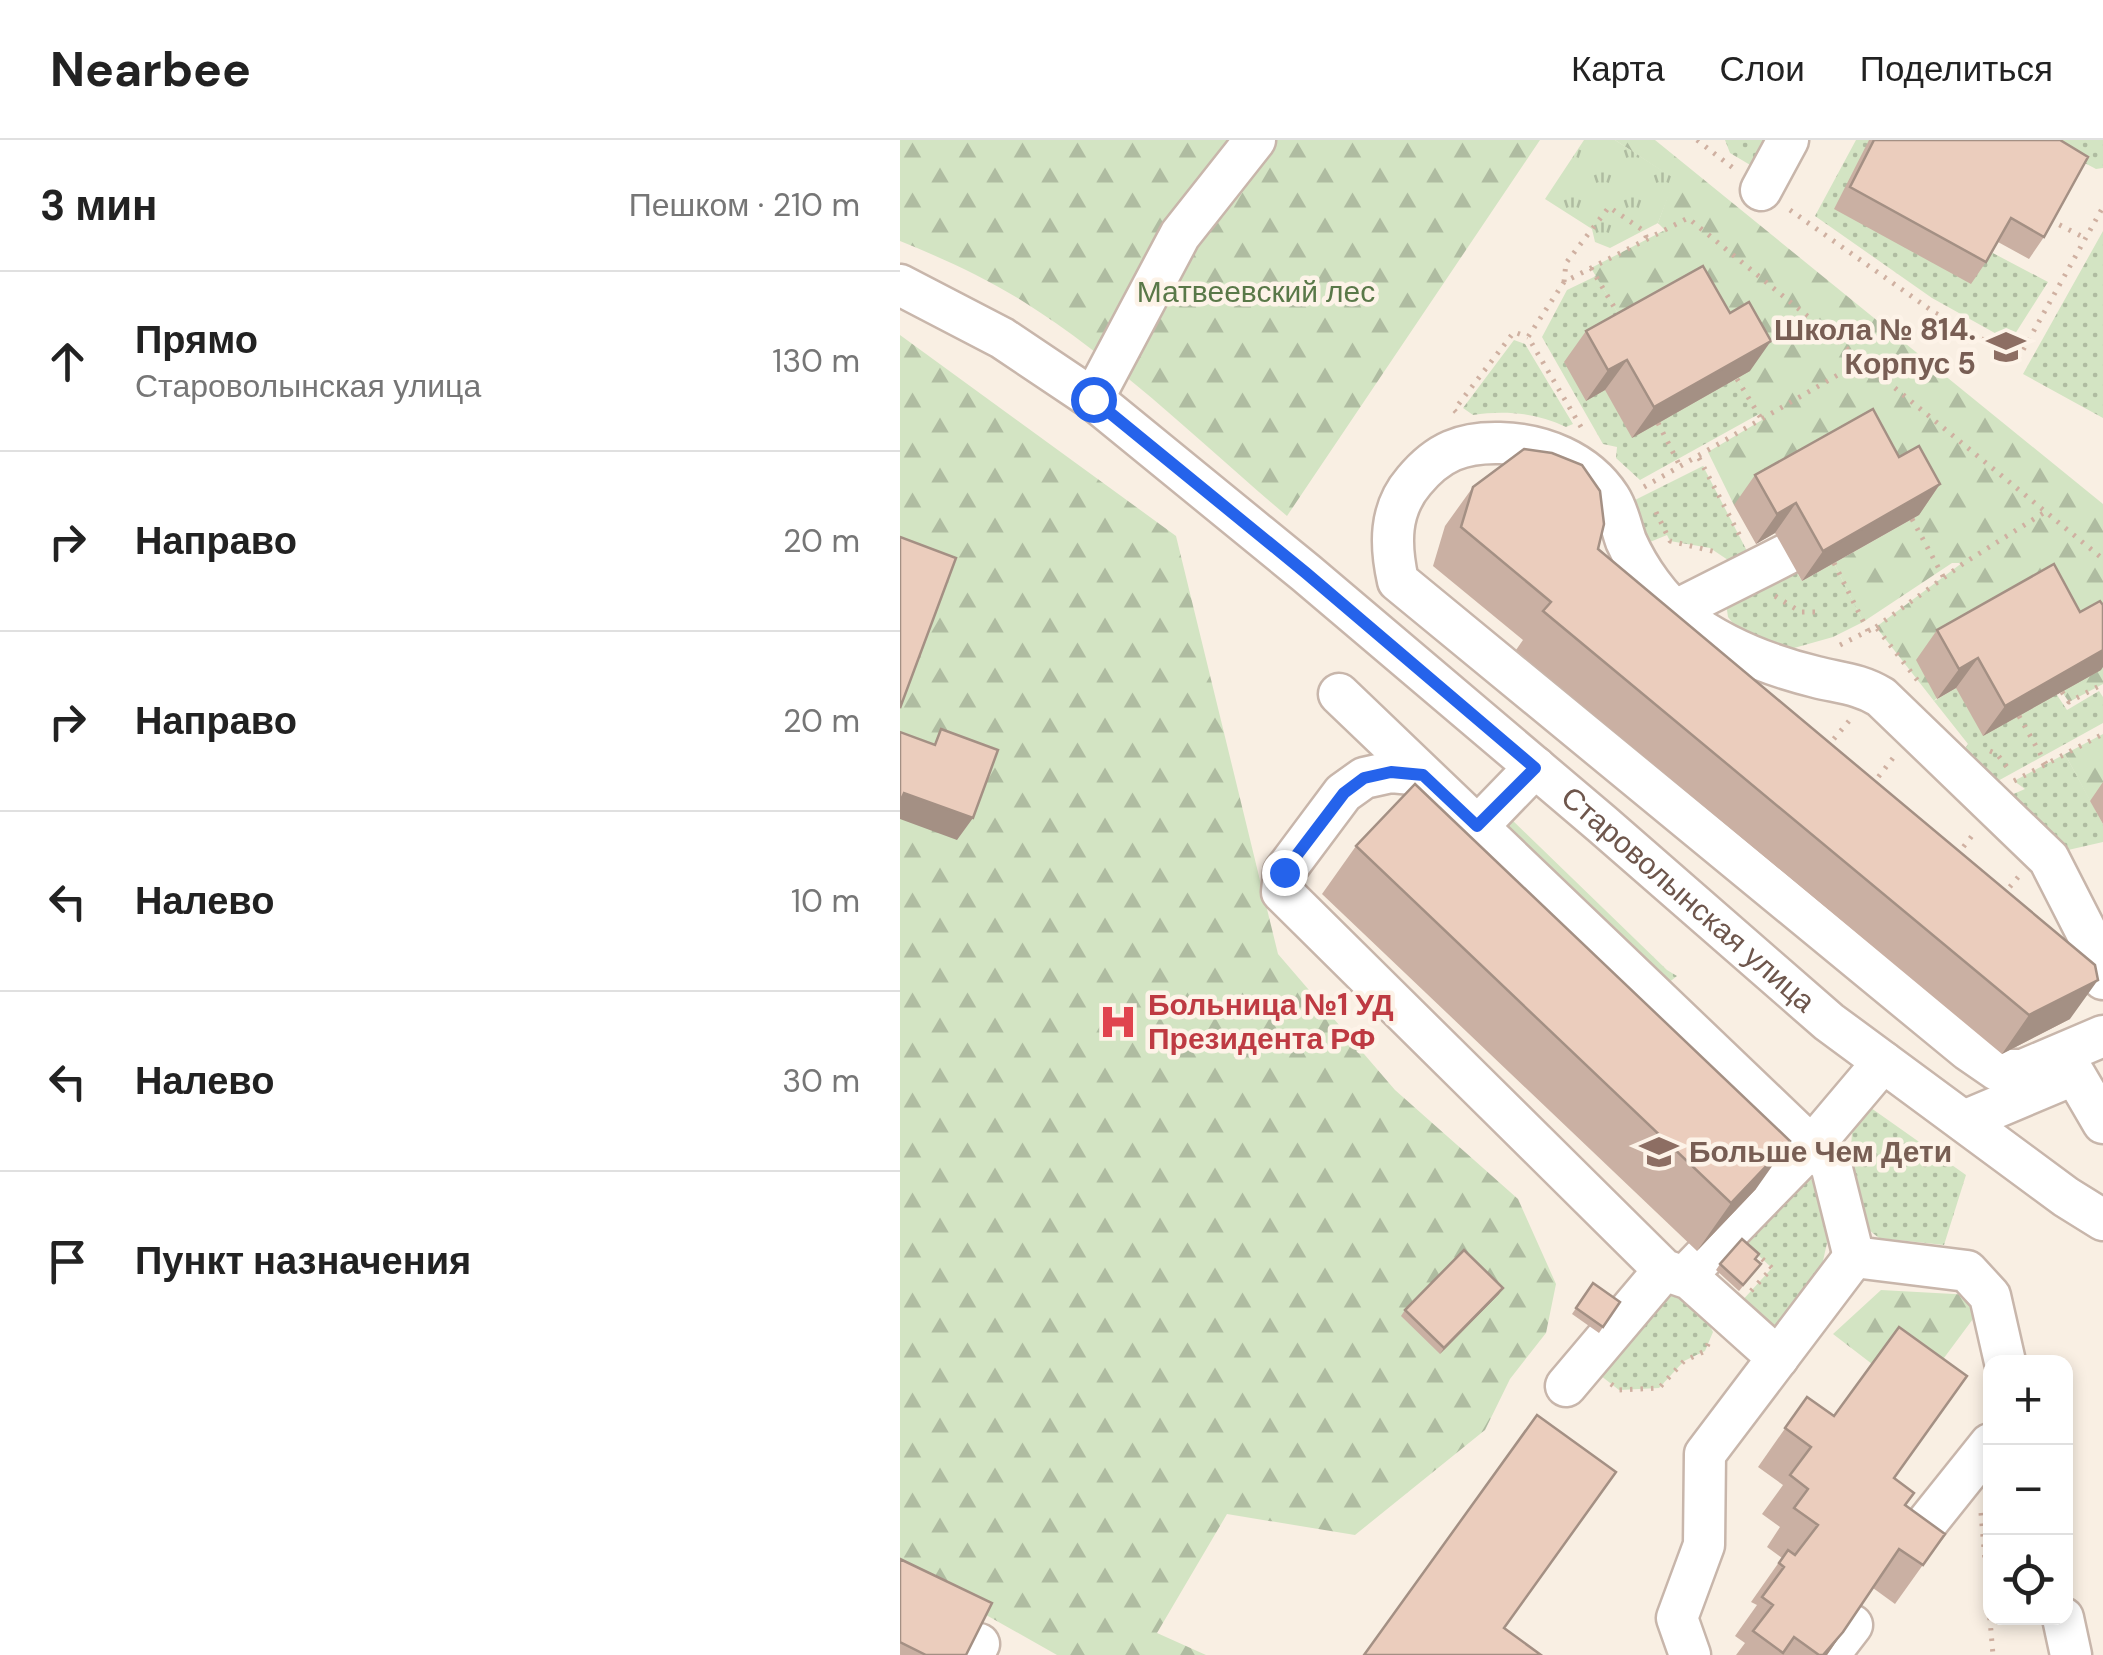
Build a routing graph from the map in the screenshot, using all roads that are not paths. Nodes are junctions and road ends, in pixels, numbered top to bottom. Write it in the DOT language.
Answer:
graph roads {
  1 [pos="1254,140"];
  2 [pos="1788,140"];
  3 [pos="1761,190"];
  4 [pos="900,285"];
  5 [pos="1093,399"];
  6 [pos="1767,553"];
  7 [pos="1676,610"];
  8 [pos="1339,694"];
  9 [pos="1535,768"];
  10 [pos="1423,775"];
  11 [pos="1477,826"];
  12 [pos="2103,979"];
  13 [pos="2103,1036"];
  14 [pos="1884,1062"];
  15 [pos="2089,1069"];
  16 [pos="1964,1121"];
  17 [pos="2103,1122"];
  18 [pos="1812,1146"];
  19 [pos="2103,1220"];
  20 [pos="1854,1257"];
  21 [pos="1677,1274"];
  22 [pos="2003,1355"];
  23 [pos="1778,1358"];
  24 [pos="1576,1375"];
  25 [pos="1983,1453"];
  26 [pos="1898,1559"];
  27 [pos="2065,1625"];
  28 [pos="1690,1655"];
  29 [pos="2071,1655"];
  1 -- 5 [label="street"];
  2 -- 3 [label="street"];
  4 -- 5 [label="street, Староволынская улица"];
  5 -- 9 [label="street, Староволынская улица"];
  6 -- 7 [label="street"];
  7 -- 12 [label="street"];
  7 -- 13 [label="street"];
  8 -- 10 [label="street"];
  9 -- 11 [label="street"];
  9 -- 14 [label="street, Староволынская улица"];
  10 -- 11 [label="street"];
  10 -- 21 [label="street"];
  11 -- 18 [label="street"];
  14 -- 16 [label="street, Староволынская улица"];
  14 -- 18 [label="street"];
  15 -- 16 [label="street"];
  15 -- 17 [label="street"];
  16 -- 19 [label="street, Староволынская улица"];
  18 -- 20 [label="street"];
  18 -- 21 [label="street"];
  20 -- 22 [label="street"];
  20 -- 23 [label="street"];
  21 -- 23 [label="street"];
  21 -- 24 [label="street"];
  23 -- 28 [label="street"];
  25 -- 26 [label="street"];
  27 -- 29 [label="street"];
}
